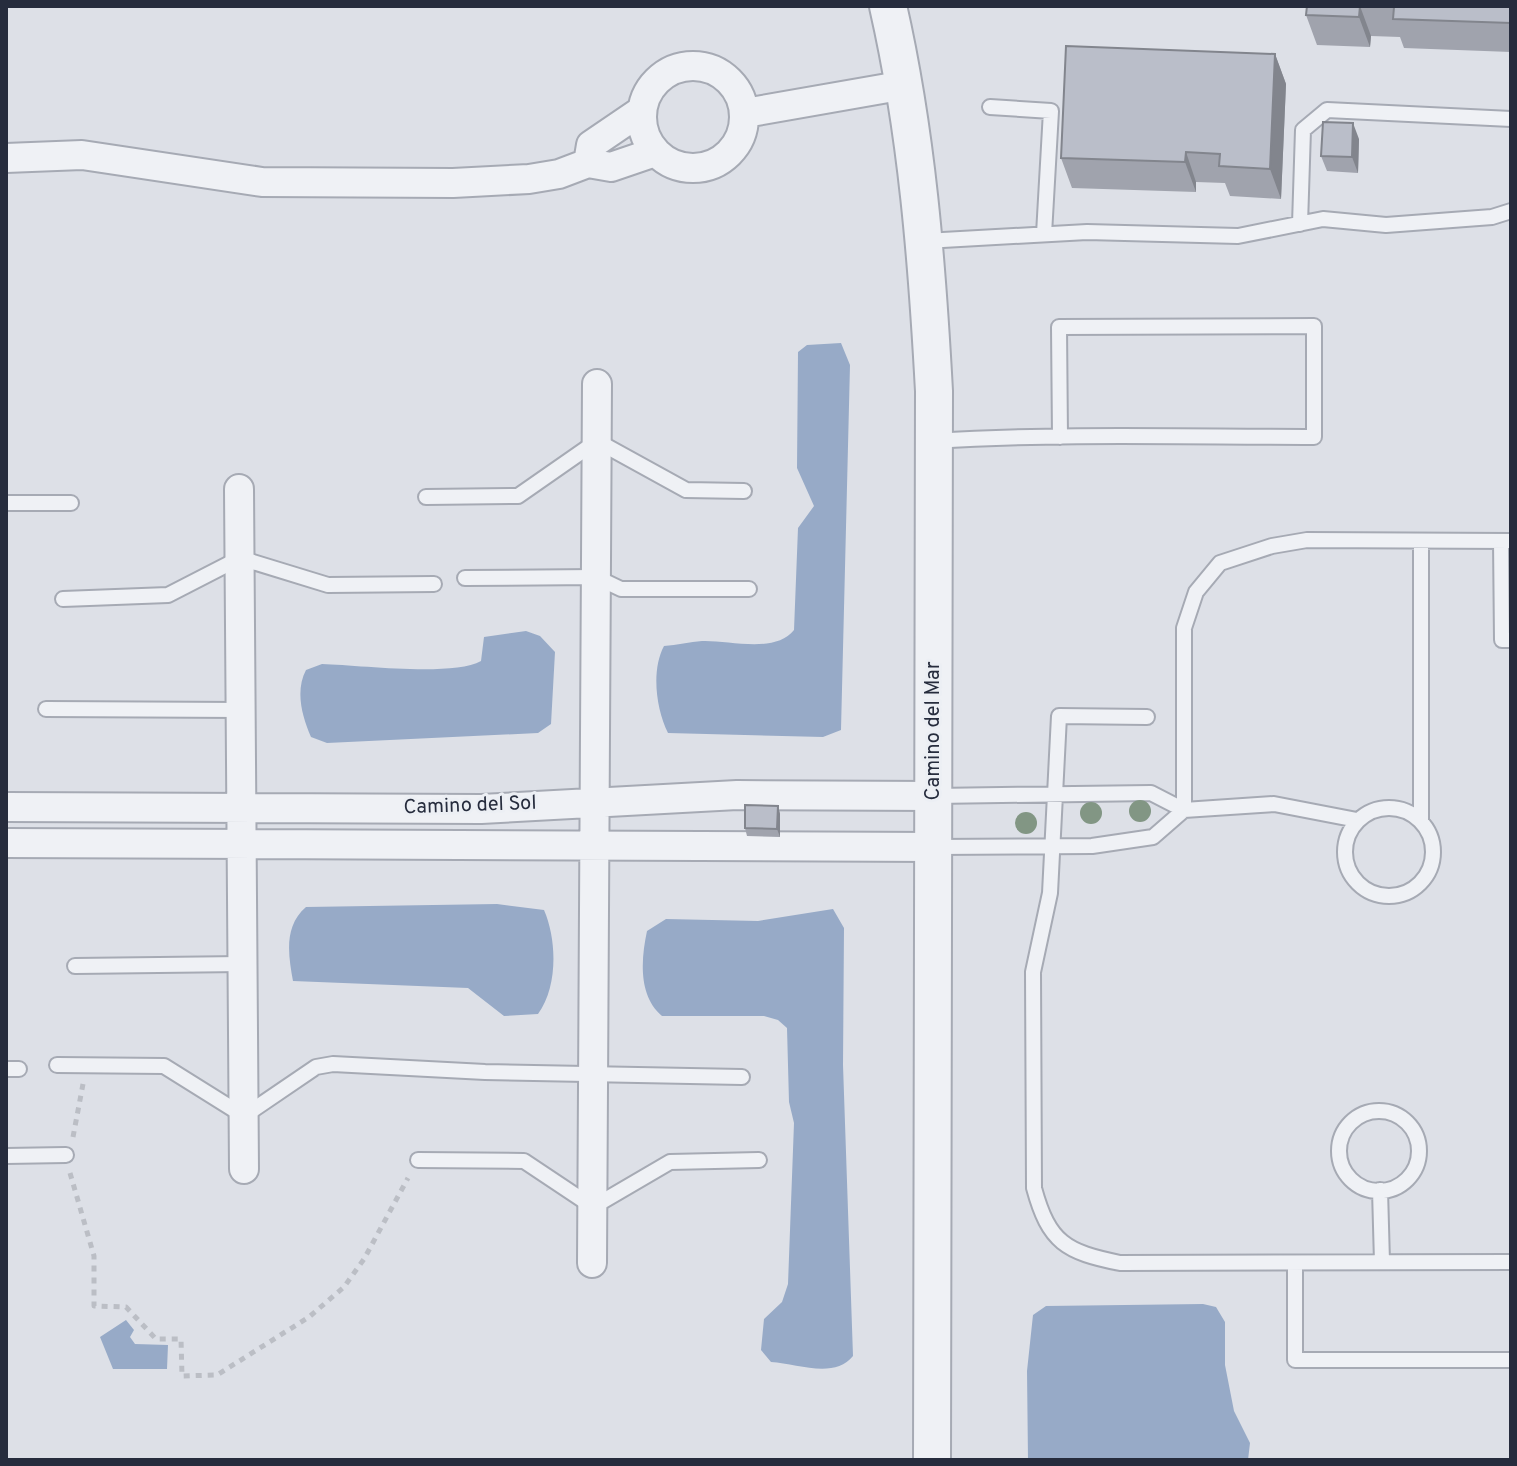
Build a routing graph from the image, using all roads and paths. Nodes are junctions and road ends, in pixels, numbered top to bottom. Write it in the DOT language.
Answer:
graph roads {
  1 [pos="888,6"];
  2 [pos="905,85"];
  3 [pos="990,107"];
  4 [pos="641,111"];
  5 [pos="745,113"];
  6 [pos="1511,119"];
  7 [pos="655,152"];
  8 [pos="6,158"];
  9 [pos="588,163"];
  10 [pos="1511,211"];
  11 [pos="1300,224"];
  12 [pos="1044,234"];
  13 [pos="924,241"];
  14 [pos="597,384"];
  15 [pos="1060,437"];
  16 [pos="597,441"];
  17 [pos="934,442"];
  18 [pos="239,489"];
  19 [pos="744,491"];
  20 [pos="426,497"];
  21 [pos="6,503"];
  22 [pos="71,503"];
  23 [pos="1421,541"];
  24 [pos="1506,541"];
  25 [pos="240,558"];
  26 [pos="596,577"];
  27 [pos="465,578"];
  28 [pos="434,584"];
  29 [pos="749,589"];
  30 [pos="63,599"];
  31 [pos="1511,640"];
  32 [pos="46,709"];
  33 [pos="241,710"];
  34 [pos="1147,717"];
  35 [pos="1056,792"];
  36 [pos="934,796"];
  37 [pos="595,800"];
  38 [pos="6,807"];
  39 [pos="242,807"];
  40 [pos="1184,810"];
  41 [pos="1357,820"];
  42 [pos="1421,821"];
  43 [pos="6,843"];
  44 [pos="242,843"];
  45 [pos="595,845"];
  46 [pos="1053,846"];
  47 [pos="934,847"];
  48 [pos="242,964"];
  49 [pos="75,966"];
  50 [pos="57,1065"];
  51 [pos="85,1065"];
  52 [pos="593,1075"];
  53 [pos="742,1077"];
  54 [pos="244,1116"];
  55 [pos="66,1155"];
  56 [pos="6,1156"];
  57 [pos="418,1160"];
  58 [pos="759,1160"];
  59 [pos="244,1169"];
  60 [pos="1380,1190"];
  61 [pos="593,1207"];
  62 [pos="1382,1262"];
  63 [pos="1511,1262"];
  64 [pos="592,1263"];
  65 [pos="1295,1263"];
  66 [pos="1511,1360"];
  67 [pos="932,1460"];
  1 -- 2 [label="street, Camino del Mar"];
  2 -- 5 [label="street"];
  2 -- 13 [label="street, Camino del Mar"];
  3 -- 12 [label="lane"];
  4 -- 5 [label="street"];
  4 -- 7 [label="street"];
  4 -- 9 [label="street"];
  5 -- 7 [label="street"];
  6 -- 11 [label="lane"];
  7 -- 9 [label="street"];
  8 -- 9 [label="street"];
  10 -- 11 [label="lane"];
  11 -- 12 [label="lane"];
  12 -- 13 [label="lane"];
  13 -- 17 [label="street, Camino del Mar"];
  14 -- 16 [label="street"];
  15 -- 15 [label="lane"];
  15 -- 17 [label="lane"];
  16 -- 19 [label="lane"];
  16 -- 20 [label="lane"];
  16 -- 26 [label="street"];
  17 -- 36 [label="street, Camino del Mar"];
  18 -- 25 [label="street"];
  21 -- 22 [label="lane"];
  23 -- 24 [label="lane"];
  23 -- 40 [label="lane"];
  23 -- 42 [label="lane"];
  24 -- 31 [label="lane"];
  25 -- 28 [label="lane"];
  25 -- 30 [label="lane"];
  25 -- 33 [label="street"];
  26 -- 27 [label="lane"];
  26 -- 29 [label="lane"];
  26 -- 37 [label="street"];
  32 -- 33 [label="lane"];
  33 -- 39 [label="street"];
  34 -- 35 [label="lane"];
  35 -- 36 [label="lane"];
  35 -- 40 [label="lane"];
  35 -- 46 [label="lane"];
  36 -- 37 [label="street, Camino del Sol"];
  36 -- 47 [label="street, Camino del Mar"];
  37 -- 39 [label="street, Camino del Sol"];
  37 -- 45 [label="street"];
  38 -- 39 [label="street, Camino del Sol"];
  39 -- 44 [label="street"];
  40 -- 41 [label="lane"];
  40 -- 46 [label="lane"];
  41 -- 42 [label="lane"];
  41 -- 42 [label="lane"];
  43 -- 44 [label="street, Camino del Sol"];
  44 -- 45 [label="street, Camino del Sol"];
  44 -- 48 [label="street"];
  45 -- 47 [label="street, Camino del Sol"];
  45 -- 52 [label="street"];
  46 -- 47 [label="lane"];
  46 -- 65 [label="lane"];
  47 -- 67 [label="street, Camino del Mar"];
  48 -- 49 [label="lane"];
  48 -- 54 [label="street"];
  50 -- 51 [label="lane"];
  51 -- 54 [label="lane"];
  51 -- 55 [label="path"];
  52 -- 53 [label="lane"];
  52 -- 54 [label="lane"];
  52 -- 61 [label="street"];
  54 -- 59 [label="street"];
  55 -- 56 [label="lane"];
  55 -- 57 [label="path"];
  57 -- 61 [label="lane"];
  58 -- 61 [label="lane"];
  60 -- 60 [label="lane"];
  60 -- 62 [label="lane"];
  61 -- 64 [label="street"];
  62 -- 63 [label="lane"];
  62 -- 65 [label="lane"];
  65 -- 66 [label="lane"];
}
